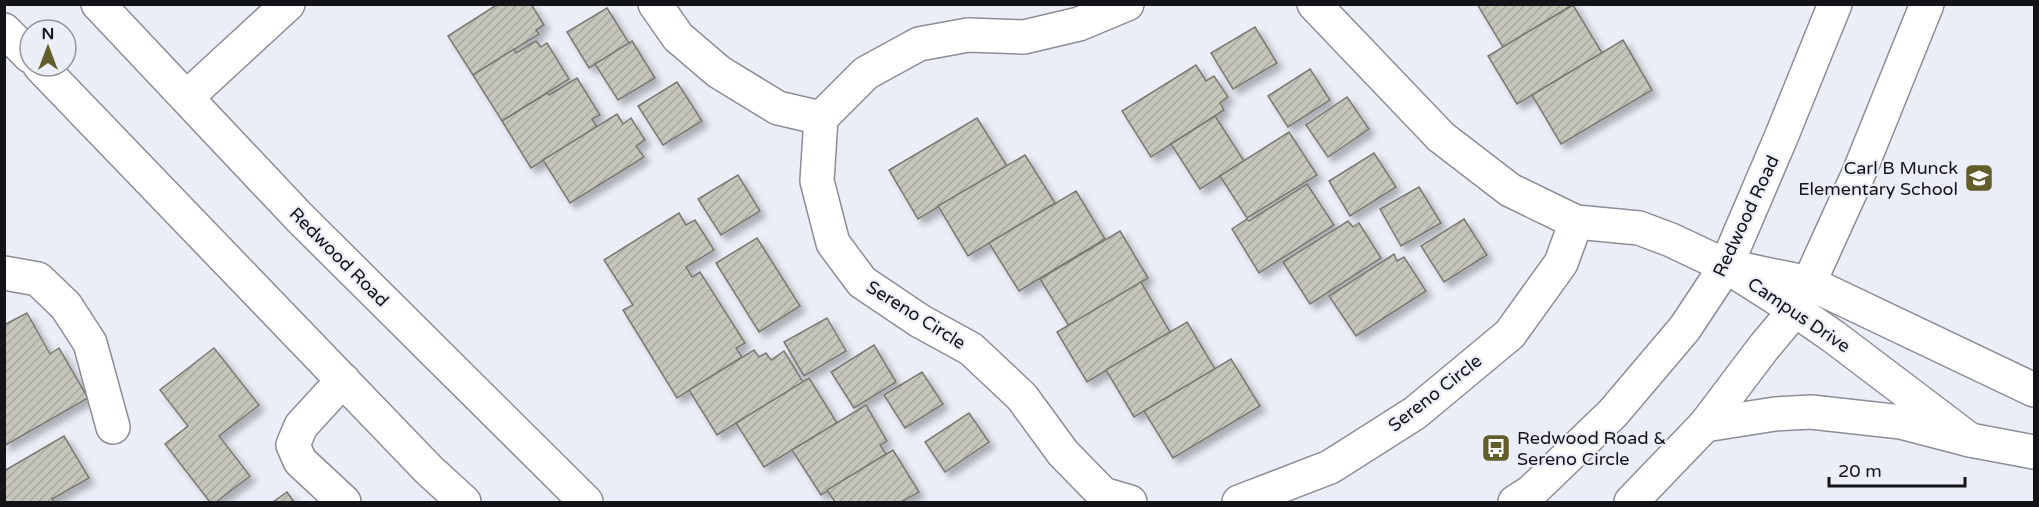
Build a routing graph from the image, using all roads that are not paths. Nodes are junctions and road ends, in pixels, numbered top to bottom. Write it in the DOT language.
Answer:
graph roads {
  1 [pos="98,4"];
  2 [pos="288,4"];
  3 [pos="655,4"];
  4 [pos="1127,4"];
  5 [pos="1314,4"];
  6 [pos="1834,4"];
  7 [pos="1928,4"];
  8 [pos="4,30"];
  9 [pos="18,44"];
  10 [pos="52,78"];
  11 [pos="187,97"];
  12 [pos="820,118"];
  13 [pos="1576,222"];
  14 [pos="1726,266"];
  15 [pos="4,273"];
  16 [pos="1802,296"];
  17 [pos="343,380"];
  18 [pos="2034,390"];
  19 [pos="1705,425"];
  20 [pos="113,427"];
  21 [pos="1970,440"];
  22 [pos="2034,452"];
  23 [pos="344,502"];
  24 [pos="464,502"];
  25 [pos="586,502"];
  26 [pos="1130,502"];
  27 [pos="1239,502"];
  28 [pos="1515,502"];
  29 [pos="1631,502"];
  1 -- 11 [label="street, Redwood Road"];
  2 -- 11 [label="street"];
  3 -- 12 [label="street"];
  4 -- 12 [label="street"];
  5 -- 13 [label="street"];
  6 -- 14 [label="street, Redwood Road"];
  7 -- 16 [label="street"];
  8 -- 9 [label="street"];
  10 -- 17 [label="street"];
  11 -- 25 [label="street, Redwood Road"];
  12 -- 26 [label="street, Sereno Circle"];
  13 -- 14 [label="street"];
  13 -- 27 [label="street, Sereno Circle"];
  14 -- 16 [label="street, Campus Drive"];
  14 -- 28 [label="street, Redwood Road"];
  15 -- 20 [label="street"];
  16 -- 18 [label="street, Campus Drive"];
  16 -- 19 [label="street"];
  16 -- 21 [label="street, Campus Drive"];
  17 -- 23 [label="street"];
  17 -- 24 [label="street"];
  19 -- 21 [label="street"];
  19 -- 29 [label="street"];
  21 -- 22 [label="street, Campus Drive"];
}
